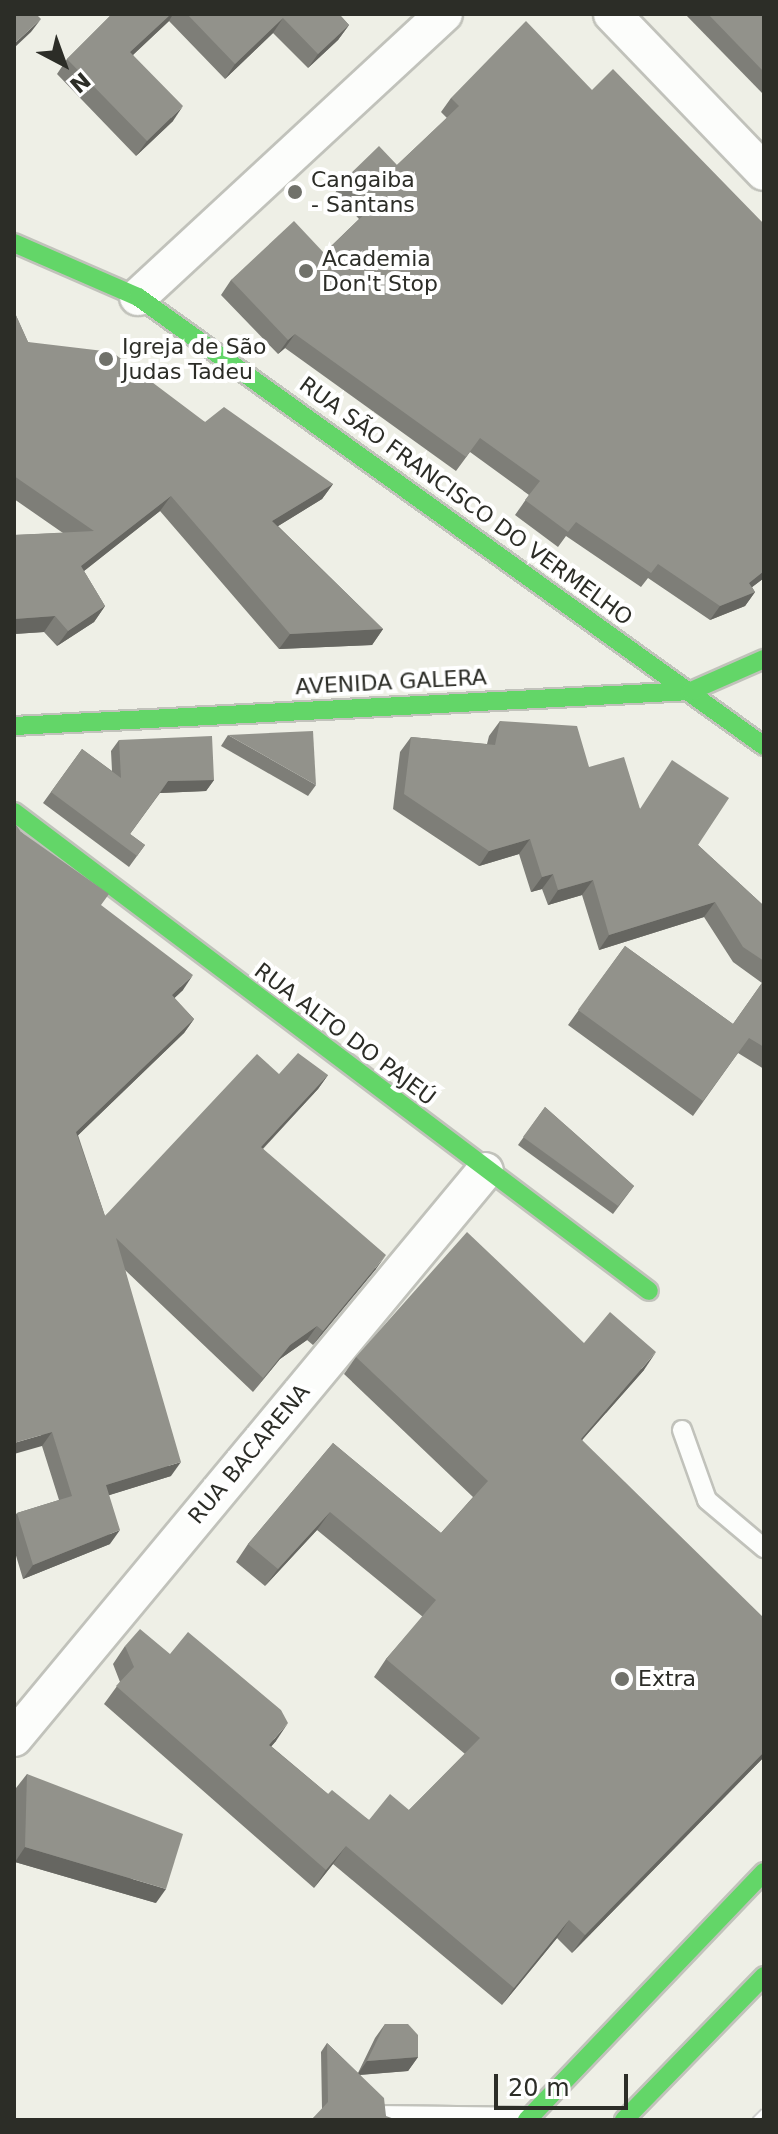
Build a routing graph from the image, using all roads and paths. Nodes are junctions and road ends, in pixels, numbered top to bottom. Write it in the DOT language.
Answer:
graph roads {
  1 [pos="444,14"];
  2 [pos="612,14"];
  3 [pos="764,172"];
  4 [pos="14,243"];
  5 [pos="138,297"];
  6 [pos="764,659"];
  7 [pos="691,691"];
  8 [pos="14,726"];
  9 [pos="764,746"];
  10 [pos="14,812"];
  11 [pos="485,1171"];
  12 [pos="649,1291"];
  13 [pos="682,1430"];
  14 [pos="764,1548"];
  15 [pos="14,1738"];
  16 [pos="764,1872"];
  17 [pos="764,1976"];
  18 [pos="386,2115"];
  19 [pos="529,2119"];
  20 [pos="624,2120"];
  1 -- 5 [label="street"];
  2 -- 3 [label="street"];
  4 -- 5 [label="street, RUA SÃO FRANCISCO DO VERMELHO"];
  5 -- 7 [label="street, RUA SÃO FRANCISCO DO VERMELHO"];
  6 -- 7 [label="street, AVENIDA GALERA"];
  7 -- 8 [label="street, AVENIDA GALERA"];
  7 -- 9 [label="street, RUA SÃO FRANCISCO DO VERMELHO"];
  10 -- 11 [label="street, RUA ALTO DO PAJEÚ"];
  11 -- 12 [label="street, RUA ALTO DO PAJEÚ"];
  11 -- 15 [label="street, RUA BACARENA"];
  13 -- 14 [label="lane"];
  16 -- 19 [label="street"];
  17 -- 20 [label="street"];
  18 -- 19 [label="lane"];
}
